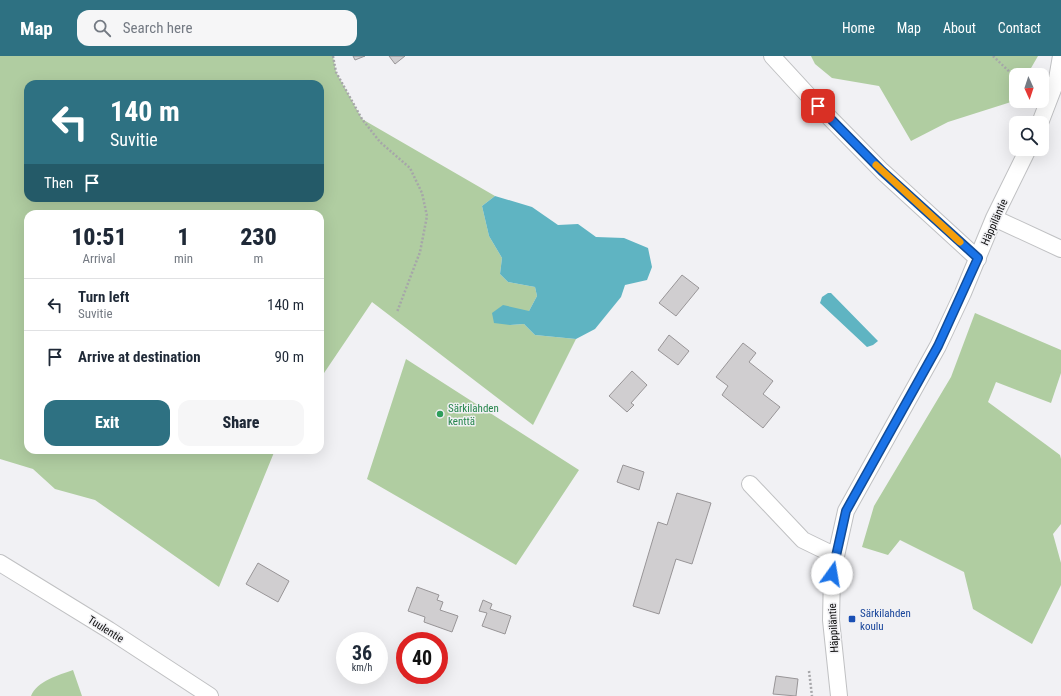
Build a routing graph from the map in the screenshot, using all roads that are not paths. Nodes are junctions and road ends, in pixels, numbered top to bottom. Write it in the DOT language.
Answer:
graph roads {
  1 [pos="772,56"];
  2 [pos="1061,56"];
  3 [pos="1043,116"];
  4 [pos="1025,156"];
  5 [pos="994,218"];
  6 [pos="1061,249"];
  7 [pos="978,258"];
  8 [pos="750,484"];
  9 [pos="836,556"];
  10 [pos="0,563"];
  11 [pos="210,696"];
  12 [pos="839,696"];
  1 -- 7 [label="street"];
  2 -- 3 [label="street"];
  4 -- 5 [label="street, Häppiläntie"];
  5 -- 6 [label="street"];
  5 -- 7 [label="street, Häppiläntie"];
  7 -- 9 [label="street, Häppiläntie"];
  8 -- 9 [label="street"];
  9 -- 12 [label="street, Häppiläntie"];
  10 -- 11 [label="street, Tuulentie"];
}
